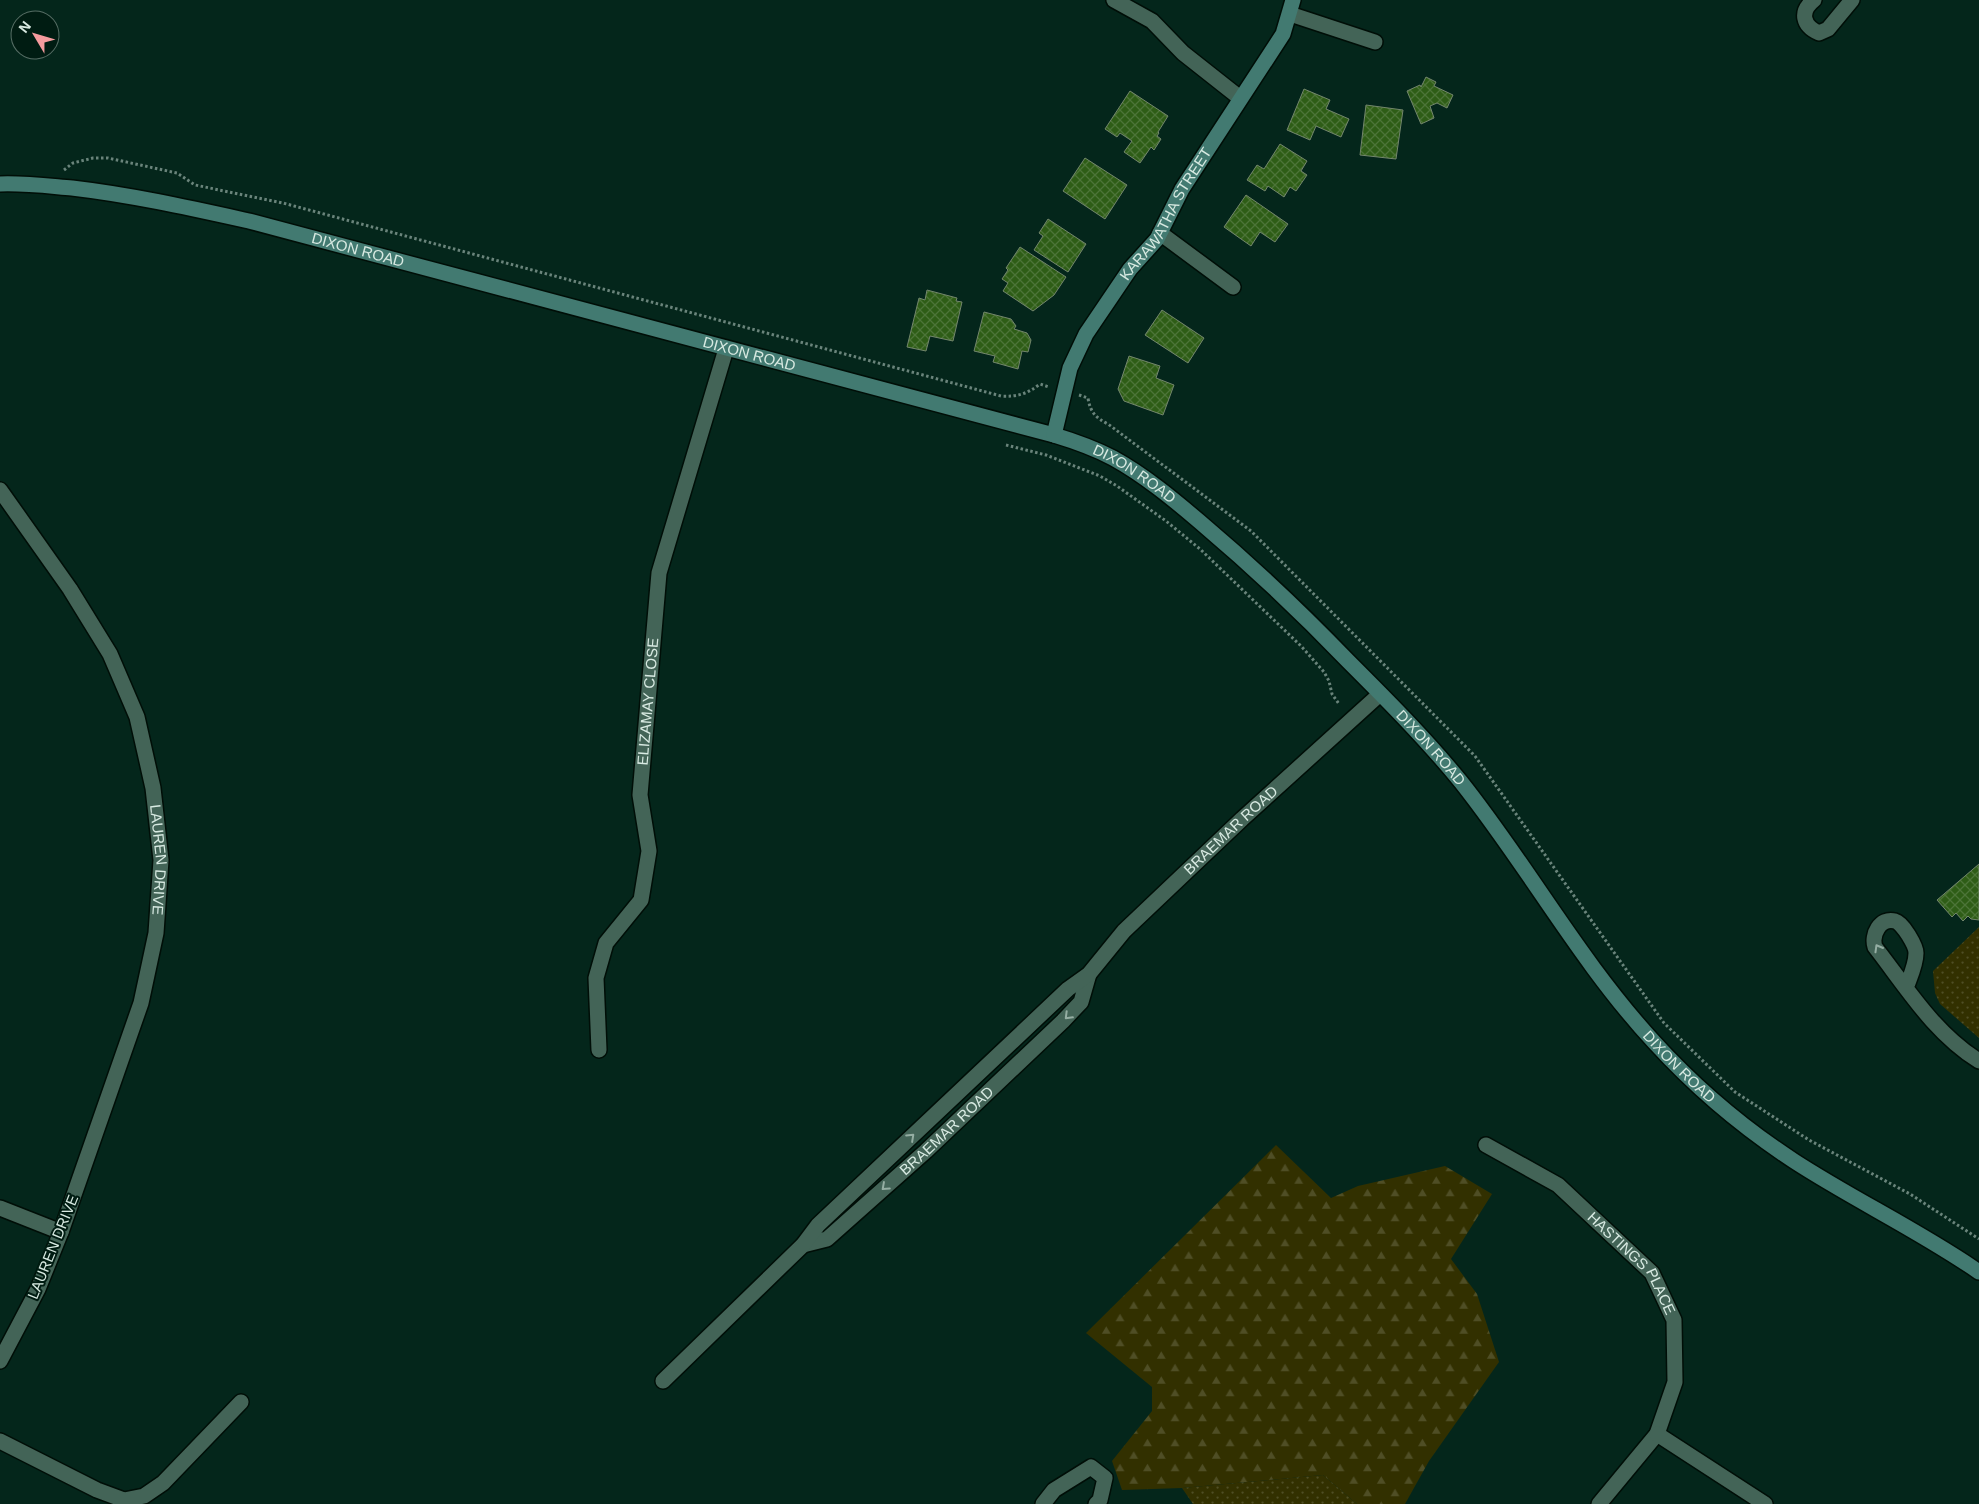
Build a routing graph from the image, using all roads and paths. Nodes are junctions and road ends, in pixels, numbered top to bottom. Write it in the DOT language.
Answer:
graph roads {
  1 [pos="1114,0"];
  2 [pos="1814,0"];
  3 [pos="1852,0"];
  4 [pos="1292,7"];
  5 [pos="1375,42"];
  6 [pos="1240,98"];
  7 [pos="0,184"];
  8 [pos="41,185"];
  9 [pos="1160,233"];
  10 [pos="1233,287"];
  11 [pos="726,349"];
  12 [pos="1047,386"];
  13 [pos="1082,396"];
  14 [pos="1054,435"];
  15 [pos="1006,445"];
  16 [pos="0,490"];
  17 [pos="1380,694"];
  18 [pos="1339,704"];
  19 [pos="1906,988"];
  20 [pos="598,1050"];
  21 [pos="1979,1060"];
  22 [pos="1486,1145"];
  23 [pos="0,1208"];
  24 [pos="61,1232"];
  25 [pos="1979,1239"];
  26 [pos="1979,1272"];
  27 [pos="0,1361"];
  28 [pos="663,1381"];
  29 [pos="241,1402"];
  30 [pos="1657,1434"];
  31 [pos="0,1441"];
  32 [pos="1043,1504"];
  33 [pos="1096,1504"];
  34 [pos="1599,1504"];
  35 [pos="1765,1504"];
  1 -- 6 [label="street"];
  2 -- 3 [label="street"];
  4 -- 5 [label="street"];
  4 -- 6 [label="main road, KARAWATHA STREET"];
  6 -- 9 [label="main road, KARAWATHA STREET"];
  7 -- 8 [label="main road, DIXON ROAD"];
  8 -- 11 [label="main road, DIXON ROAD"];
  8 -- 12 [label="path"];
  9 -- 10 [label="street"];
  9 -- 14 [label="main road, KARAWATHA STREET"];
  11 -- 14 [label="main road, DIXON ROAD"];
  11 -- 20 [label="street, ELIZAMAY CLOSE"];
  13 -- 25 [label="path"];
  14 -- 17 [label="main road, DIXON ROAD"];
  15 -- 18 [label="path"];
  16 -- 24 [label="street, LAUREN DRIVE"];
  17 -- 26 [label="main road, DIXON ROAD"];
  17 -- 28 [label="street, BRAEMAR ROAD"];
  19 -- 21 [label="street"];
  22 -- 30 [label="street, HASTINGS PLACE"];
  23 -- 24 [label="street"];
  24 -- 27 [label="street, LAUREN DRIVE"];
  29 -- 31 [label="street"];
  30 -- 34 [label="street, HASTINGS PLACE"];
  30 -- 35 [label="street"];
  32 -- 33 [label="street"];
}
